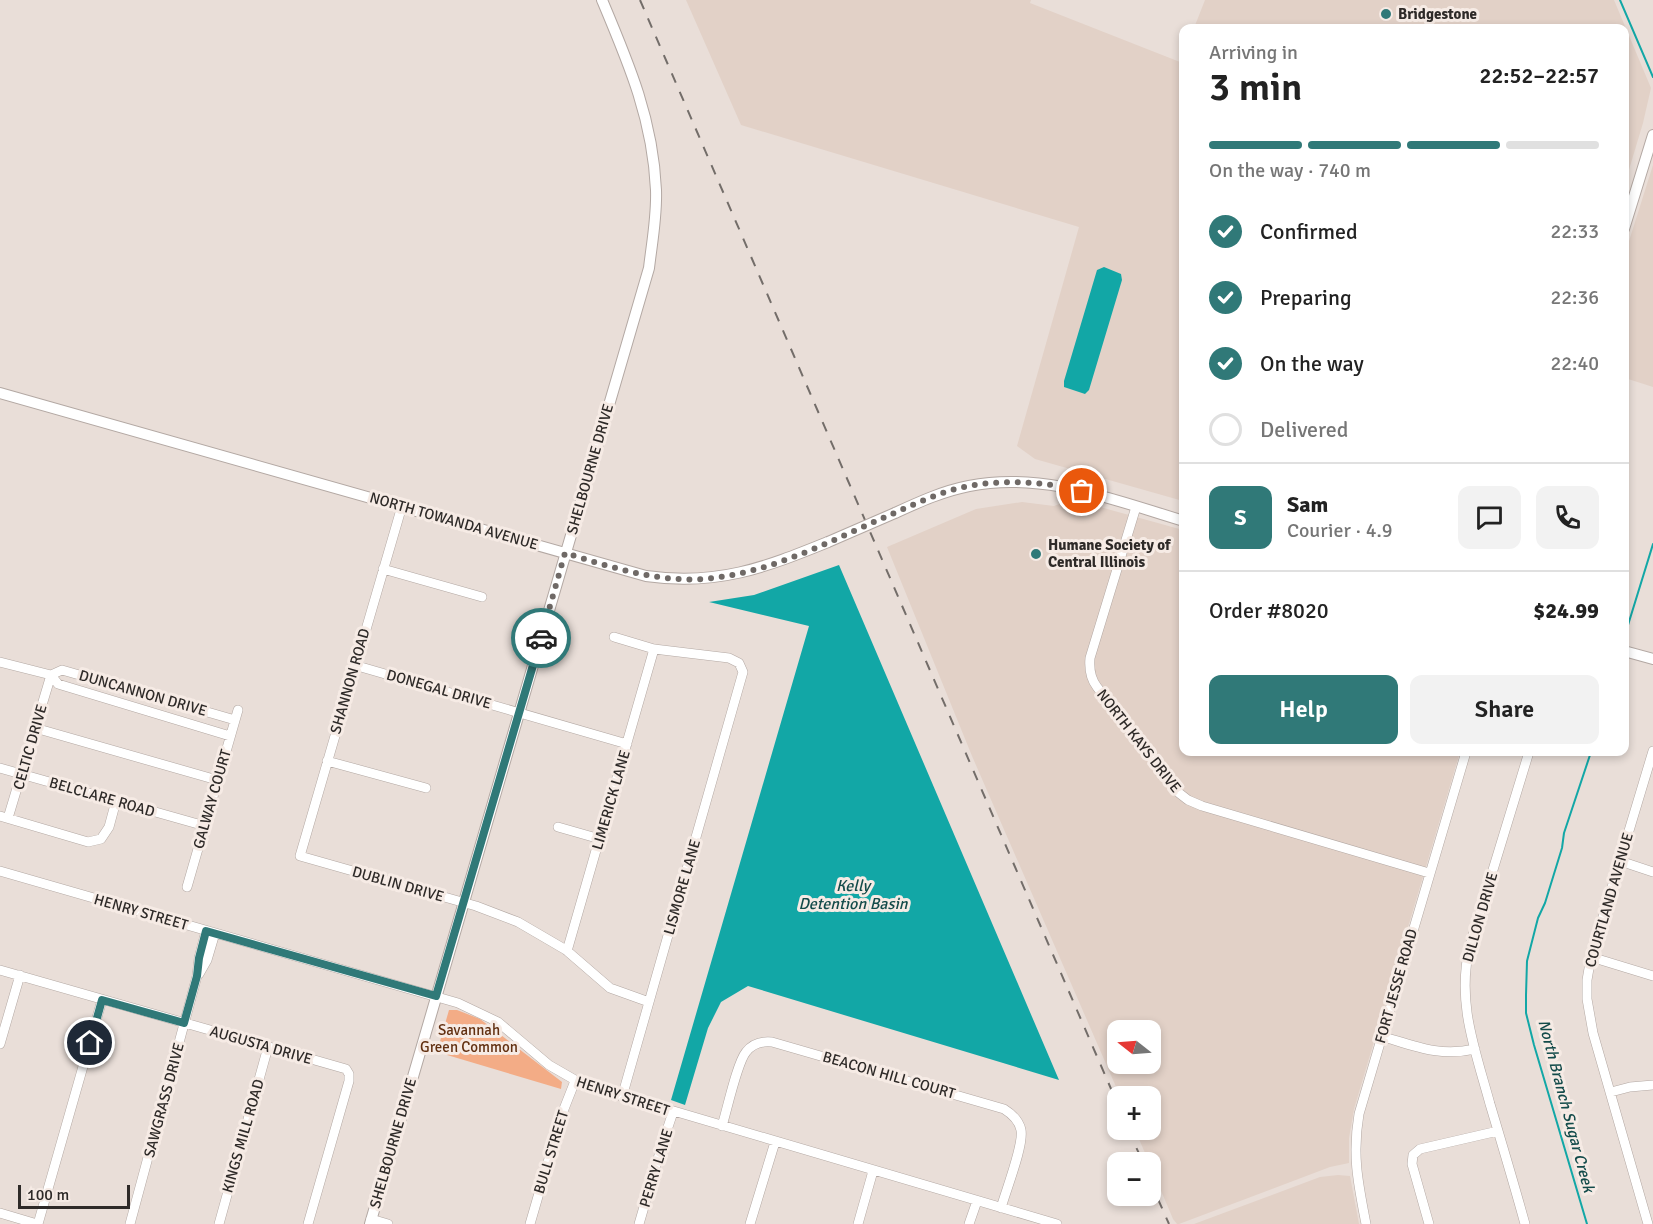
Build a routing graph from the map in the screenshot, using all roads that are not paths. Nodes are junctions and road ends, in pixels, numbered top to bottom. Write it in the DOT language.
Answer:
graph roads {
  1 [pos="602,0"];
  2 [pos="1653,135"];
  3 [pos="1629,214"];
  4 [pos="0,393"];
  5 [pos="402,506"];
  6 [pos="1136,507"];
  7 [pos="1179,520"];
  8 [pos="565,553"];
  9 [pos="383,569"];
  10 [pos="482,597"];
  11 [pos="614,637"];
  12 [pos="654,650"];
  13 [pos="1629,652"];
  14 [pos="1653,659"];
  15 [pos="0,662"];
  16 [pos="354,665"];
  17 [pos="51,675"];
  18 [pos="519,713"];
  19 [pos="237,715"];
  20 [pos="35,728"];
  21 [pos="230,735"];
  22 [pos="627,744"];
  23 [pos="1653,751"];
  24 [pos="1465,756"];
  25 [pos="1528,756"];
  26 [pos="327,761"];
  27 [pos="0,768"];
  28 [pos="1651,768"];
  29 [pos="21,774"];
  30 [pos="217,780"];
  31 [pos="426,788"];
  32 [pos="116,801"];
  33 [pos="4,817"];
  34 [pos="205,826"];
  35 [pos="558,827"];
  36 [pos="600,839"];
  37 [pos="300,856"];
  38 [pos="1620,861"];
  39 [pos="0,872"];
  40 [pos="1653,872"];
  41 [pos="1429,873"];
  42 [pos="187,887"];
  43 [pos="464,903"];
  44 [pos="211,932"];
  45 [pos="567,951"];
  46 [pos="1591,957"];
  47 [pos="0,970"];
  48 [pos="20,975"];
  49 [pos="1653,976"];
  50 [pos="436,996"];
  51 [pos="102,1000"];
  52 [pos="649,1002"];
  53 [pos="184,1023"];
  54 [pos="1381,1036"];
  55 [pos="0,1044"];
  56 [pos="268,1047"];
  57 [pos="1474,1049"];
  58 [pos="575,1081"];
  59 [pos="1653,1085"];
  60 [pos="1611,1092"];
  61 [pos="621,1097"];
  62 [pos="673,1112"];
  63 [pos="722,1126"];
  64 [pos="1498,1131"];
  65 [pos="775,1142"];
  66 [pos="873,1171"];
  67 [pos="977,1201"];
  68 [pos="1001,1208"];
  69 [pos="0,1213"];
  70 [pos="371,1222"];
  71 [pos="38,1224"];
  72 [pos="130,1224"];
  73 [pos="219,1224"];
  74 [pos="309,1224"];
  75 [pos="388,1224"];
  76 [pos="530,1224"];
  77 [pos="639,1224"];
  78 [pos="750,1224"];
  79 [pos="858,1224"];
  80 [pos="969,1224"];
  81 [pos="1057,1224"];
  82 [pos="1366,1224"];
  83 [pos="1429,1224"];
  84 [pos="1525,1224"];
  85 [pos="1648,1224"];
  1 -- 8 [label="main road, SHELBOURNE DRIVE"];
  2 -- 3 [label="main road"];
  4 -- 5 [label="main road, NORTH TOWANDA AVENUE"];
  5 -- 8 [label="main road, NORTH TOWANDA AVENUE"];
  5 -- 9 [label="street, SHANNON ROAD"];
  6 -- 7 [label="main road, NORTH TOWANDA AVENUE"];
  6 -- 8 [label="main road, NORTH TOWANDA AVENUE, bridge"];
  6 -- 41 [label="street, NORTH KAYS DRIVE"];
  8 -- 18 [label="main road, SHELBOURNE DRIVE"];
  9 -- 10 [label="street"];
  9 -- 16 [label="street, SHANNON ROAD"];
  11 -- 12 [label="street"];
  12 -- 22 [label="street, LIMERICK LANE"];
  12 -- 52 [label="street, LISMORE LANE"];
  13 -- 14 [label="main road"];
  15 -- 17 [label="street, DUNCANNON DRIVE"];
  16 -- 18 [label="street, DONEGAL DRIVE"];
  16 -- 26 [label="street, SHANNON ROAD"];
  17 -- 19 [label="street, DUNCANNON DRIVE"];
  17 -- 20 [label="street, CELTIC DRIVE"];
  17 -- 21 [label="street, DUNCANNON DRIVE"];
  18 -- 22 [label="street, DONEGAL DRIVE"];
  18 -- 43 [label="main road, SHELBOURNE DRIVE"];
  19 -- 21 [label="street, GALWAY COURT"];
  20 -- 29 [label="street, CELTIC DRIVE"];
  20 -- 30 [label="street"];
  21 -- 30 [label="street, GALWAY COURT"];
  22 -- 36 [label="street, LIMERICK LANE"];
  23 -- 28 [label="street, COURTLAND AVENUE"];
  24 -- 41 [label="street, FORT JESSE ROAD"];
  25 -- 57 [label="street, DILLON DRIVE"];
  26 -- 31 [label="street"];
  26 -- 37 [label="street, SHANNON ROAD"];
  27 -- 29 [label="street, BELCLARE ROAD"];
  28 -- 38 [label="street, COURTLAND AVENUE"];
  29 -- 32 [label="street, BELCLARE ROAD"];
  29 -- 33 [label="street, CELTIC DRIVE"];
  30 -- 34 [label="street, GALWAY COURT"];
  32 -- 33 [label="street"];
  32 -- 34 [label="street, BELCLARE ROAD"];
  34 -- 42 [label="street, GALWAY COURT"];
  35 -- 36 [label="street"];
  36 -- 45 [label="street, LIMERICK LANE"];
  37 -- 43 [label="street, DUBLIN DRIVE"];
  38 -- 40 [label="street"];
  38 -- 46 [label="street, COURTLAND AVENUE"];
  39 -- 44 [label="street, HENRY STREET"];
  41 -- 54 [label="street, FORT JESSE ROAD"];
  43 -- 45 [label="street, DUBLIN DRIVE"];
  43 -- 50 [label="main road, SHELBOURNE DRIVE"];
  44 -- 50 [label="street, HENRY STREET"];
  44 -- 53 [label="street, SAWGRASS DRIVE"];
  45 -- 52 [label="street, DUBLIN DRIVE"];
  46 -- 49 [label="street"];
  46 -- 60 [label="street, COURTLAND AVENUE"];
  47 -- 48 [label="street, AUGUSTA DRIVE"];
  48 -- 51 [label="street, AUGUSTA DRIVE"];
  48 -- 55 [label="street"];
  50 -- 58 [label="street, HENRY STREET"];
  50 -- 70 [label="main road, SHELBOURNE DRIVE"];
  51 -- 53 [label="street, AUGUSTA DRIVE"];
  51 -- 71 [label="street"];
  52 -- 61 [label="street, LISMORE LANE"];
  53 -- 56 [label="street, AUGUSTA DRIVE"];
  53 -- 72 [label="street, SAWGRASS DRIVE"];
  54 -- 57 [label="street"];
  54 -- 82 [label="street, FORT JESSE ROAD"];
  56 -- 73 [label="street, KINGS MILL ROAD"];
  56 -- 74 [label="street, AUGUSTA DRIVE"];
  57 -- 64 [label="street, DILLON DRIVE"];
  58 -- 61 [label="street, HENRY STREET"];
  58 -- 76 [label="street, BULL STREET"];
  59 -- 60 [label="street"];
  60 -- 85 [label="street, COURTLAND AVENUE"];
  61 -- 62 [label="street, HENRY STREET"];
  62 -- 63 [label="street, HENRY STREET"];
  62 -- 77 [label="street, PERRY LANE"];
  63 -- 65 [label="street, HENRY STREET"];
  63 -- 68 [label="street, BEACON HILL COURT"];
  64 -- 83 [label="street"];
  64 -- 84 [label="street, DILLON DRIVE"];
  65 -- 66 [label="street, HENRY STREET"];
  65 -- 78 [label="street"];
  66 -- 67 [label="street, HENRY STREET"];
  66 -- 79 [label="street"];
  67 -- 68 [label="street, HENRY STREET"];
  67 -- 80 [label="street"];
  68 -- 81 [label="street, HENRY STREET"];
  69 -- 71 [label="street"];
  70 -- 75 [label="street"];
}
